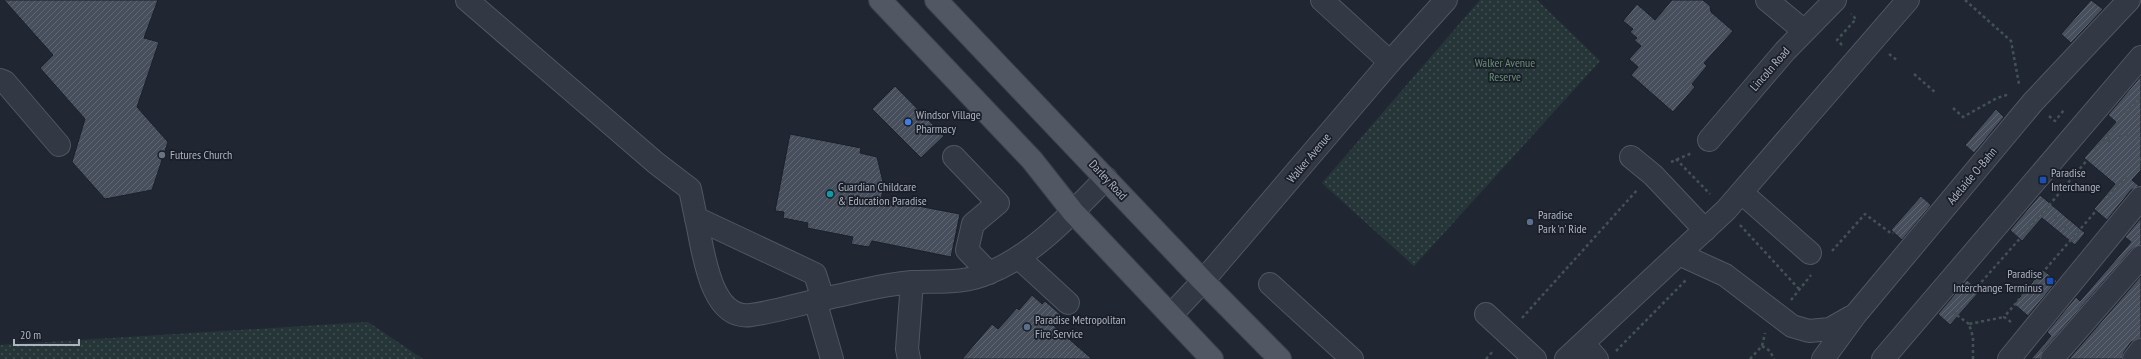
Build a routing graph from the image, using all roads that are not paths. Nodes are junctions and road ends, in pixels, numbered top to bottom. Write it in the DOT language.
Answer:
graph roads {
  1 [pos="467,0"];
  2 [pos="880,0"];
  3 [pos="936,0"];
  4 [pos="1322,0"];
  5 [pos="1446,0"];
  6 [pos="1767,0"];
  7 [pos="1908,0"];
  8 [pos="2129,0"];
  9 [pos="1841,5"];
  10 [pos="1804,31"];
  11 [pos="2141,58"];
  12 [pos="1390,62"];
  13 [pos="0,80"];
  14 [pos="1709,140"];
  15 [pos="59,145"];
  16 [pos="954,157"];
  17 [pos="1631,157"];
  18 [pos="1106,178"];
  19 [pos="1742,193"];
  20 [pos="2141,198"];
  21 [pos="1073,212"];
  22 [pos="696,218"];
  23 [pos="1705,230"];
  24 [pos="1679,254"];
  25 [pos="2141,257"];
  26 [pos="1019,258"];
  27 [pos="1818,259"];
  28 [pos="988,274"];
  29 [pos="1203,281"];
  30 [pos="912,282"];
  31 [pos="1270,284"];
  32 [pos="819,299"];
  33 [pos="1068,303"];
  34 [pos="1171,314"];
  35 [pos="1486,314"];
  36 [pos="1856,314"];
  37 [pos="910,328"];
  38 [pos="1905,334"];
  39 [pos="2141,350"];
  40 [pos="1598,352"];
  41 [pos="832,359"];
  42 [pos="909,359"];
  43 [pos="922,359"];
  44 [pos="1212,359"];
  45 [pos="1280,359"];
  46 [pos="1352,359"];
  47 [pos="1535,359"];
  48 [pos="1566,359"];
  49 [pos="1823,359"];
  50 [pos="1883,359"];
  51 [pos="1903,359"];
  52 [pos="2009,359"];
  53 [pos="2052,359"];
  54 [pos="2134,359"];
  1 -- 22 [label="street"];
  2 -- 21 [label="main road"];
  3 -- 18 [label="main road, Darley Road"];
  4 -- 12 [label="street"];
  5 -- 12 [label="street, Walker Avenue"];
  6 -- 10 [label="street"];
  7 -- 19 [label="street"];
  8 -- 36 [label="street, Adelaide O-Bahn"];
  9 -- 10 [label="street, Lincoln Road"];
  10 -- 14 [label="street, Lincoln Road"];
  11 -- 38 [label="street"];
  12 -- 29 [label="street, Walker Avenue"];
  13 -- 15 [label="street"];
  16 -- 28 [label="street"];
  17 -- 23 [label="street"];
  18 -- 21 [label="street"];
  18 -- 29 [label="main road, Darley Road"];
  19 -- 23 [label="street"];
  19 -- 27 [label="street"];
  20 -- 52 [label="street"];
  21 -- 26 [label="street"];
  21 -- 34 [label="main road"];
  22 -- 32 [label="street"];
  22 -- 32 [label="street"];
  23 -- 24 [label="street"];
  24 -- 36 [label="street"];
  24 -- 40 [label="street"];
  25 -- 53 [label="street"];
  26 -- 28 [label="street"];
  26 -- 33 [label="street"];
  28 -- 30 [label="street"];
  29 -- 34 [label="street, Walker Avenue"];
  29 -- 45 [label="main road, Darley Road"];
  30 -- 32 [label="street"];
  30 -- 37 [label="street"];
  31 -- 46 [label="street"];
  32 -- 41 [label="street"];
  34 -- 44 [label="main road"];
  35 -- 47 [label="street"];
  36 -- 49 [label="street, Adelaide O-Bahn"];
  37 -- 42 [label="street"];
  37 -- 43 [label="street"];
  38 -- 50 [label="street"];
  38 -- 51 [label="street"];
  39 -- 54 [label="street"];
  40 -- 48 [label="street"];
}
